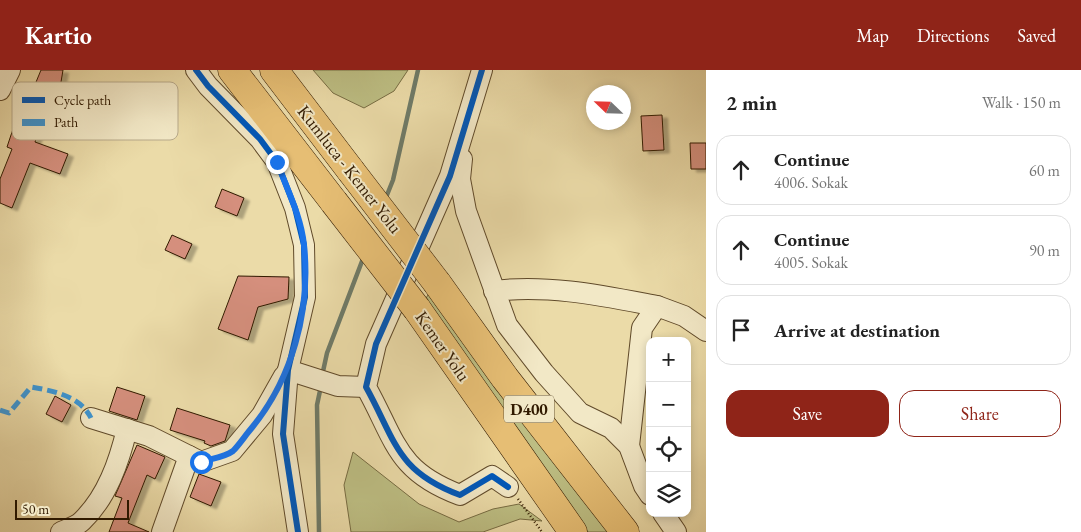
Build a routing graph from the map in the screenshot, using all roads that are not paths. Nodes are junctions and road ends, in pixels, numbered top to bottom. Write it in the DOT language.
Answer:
graph roads {
  1 [pos="10,70"];
  2 [pos="196,70"];
  3 [pos="232,70"];
  4 [pos="274,70"];
  5 [pos="482,70"];
  6 [pos="0,90"];
  7 [pos="268,132"];
  8 [pos="463,137"];
  9 [pos="494,291"];
  10 [pos="657,306"];
  11 [pos="706,331"];
  12 [pos="295,372"];
  13 [pos="366,387"];
  14 [pos="91,418"];
  15 [pos="128,430"];
  16 [pos="629,446"];
  17 [pos="189,456"];
  18 [pos="508,487"];
  19 [pos="646,489"];
  20 [pos="665,517"];
  21 [pos="61,532"];
  22 [pos="162,532"];
  23 [pos="298,532"];
  24 [pos="573,532"];
  25 [pos="625,532"];
  26 [pos="676,532"];
  1 -- 6 [label="street"];
  2 -- 7 [label="street"];
  3 -- 7 [label="highway, Kemer Yolu / D400"];
  4 -- 25 [label="highway, Kumluca - Kemer Yolu / D400, bridge"];
  5 -- 8 [label="street"];
  7 -- 12 [label="street"];
  7 -- 24 [label="highway, Kemer Yolu / D400, bridge"];
  8 -- 9 [label="street"];
  8 -- 13 [label="street"];
  9 -- 10 [label="street"];
  9 -- 16 [label="street"];
  10 -- 11 [label="street"];
  10 -- 16 [label="street"];
  12 -- 13 [label="street"];
  12 -- 17 [label="street"];
  12 -- 23 [label="street"];
  13 -- 18 [label="street"];
  14 -- 15 [label="street"];
  15 -- 17 [label="street"];
  15 -- 21 [label="street"];
  16 -- 19 [label="street"];
  17 -- 22 [label="street"];
  20 -- 26 [label="street"];
}
